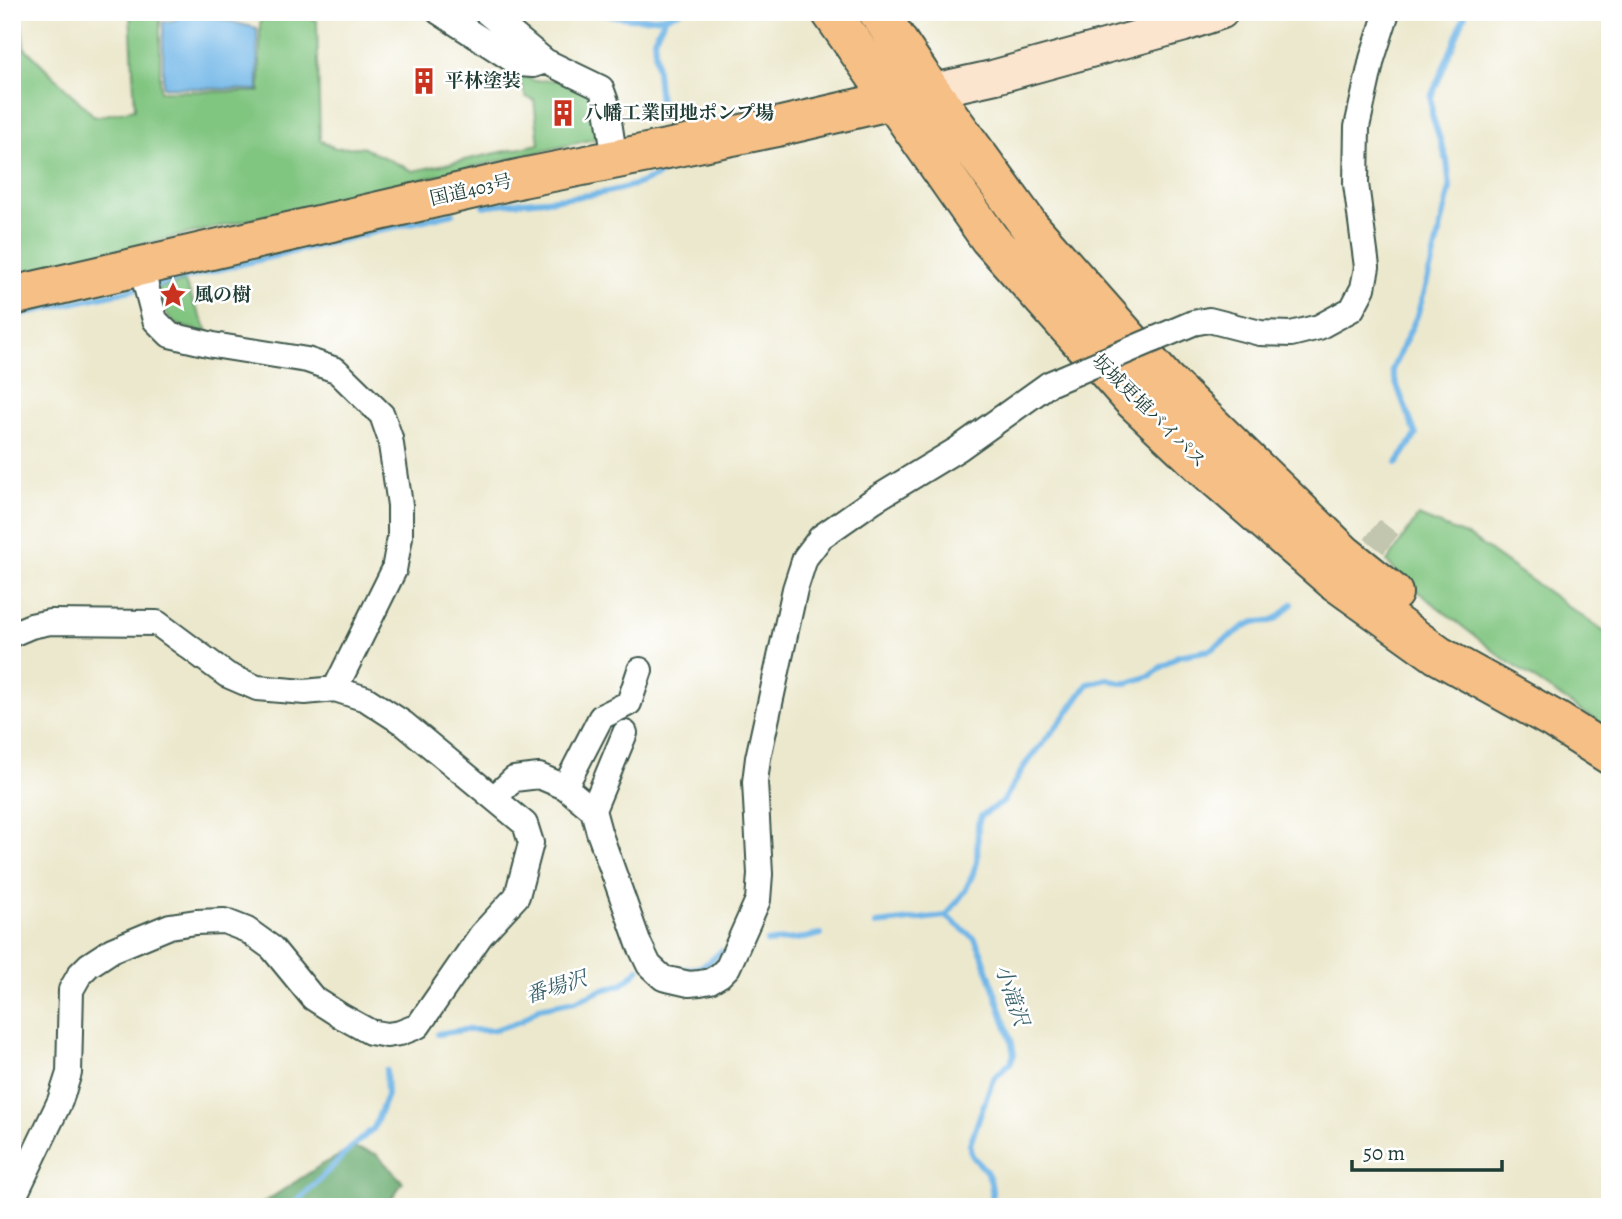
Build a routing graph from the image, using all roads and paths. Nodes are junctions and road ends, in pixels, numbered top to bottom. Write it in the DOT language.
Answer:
graph roads {
  1 [pos="439,12"];
  2 [pos="486,12"];
  3 [pos="831,12"];
  4 [pos="878,12"];
  5 [pos="1221,12"];
  6 [pos="1387,12"];
  7 [pos="545,61"];
  8 [pos="931,92"];
  9 [pos="892,100"];
  10 [pos="615,160"];
  11 [pos="144,280"];
  12 [pos="12,296"];
  13 [pos="12,634"];
  14 [pos="640,670"];
  15 [pos="335,689"];
  16 [pos="1555,720"];
  17 [pos="625,733"];
  18 [pos="1610,755"];
  19 [pos="565,787"];
  20 [pos="494,798"];
  21 [pos="593,810"];
  22 [pos="12,1200"];
  1 -- 7 [label="street"];
  2 -- 7 [label="street"];
  3 -- 9 [label="highway, 坂城更埴バイパス"];
  4 -- 8 [label="highway, 坂城更埴バイパス"];
  5 -- 8 [label="main road"];
  6 -- 21 [label="street, bridge"];
  7 -- 10 [label="street"];
  8 -- 9 [label="highway, 国道403号"];
  8 -- 16 [label="highway, 坂城更埴バイパス"];
  9 -- 10 [label="highway, 国道403号"];
  9 -- 16 [label="highway, 坂城更埴バイパス"];
  10 -- 11 [label="highway, 国道403号"];
  11 -- 12 [label="highway, 国道403号"];
  11 -- 15 [label="street"];
  13 -- 15 [label="street"];
  14 -- 19 [label="street"];
  15 -- 20 [label="street"];
  16 -- 18 [label="highway, 坂城更埴バイパス"];
  17 -- 21 [label="street"];
  19 -- 20 [label="street"];
  19 -- 21 [label="street"];
  20 -- 22 [label="street"];
}
